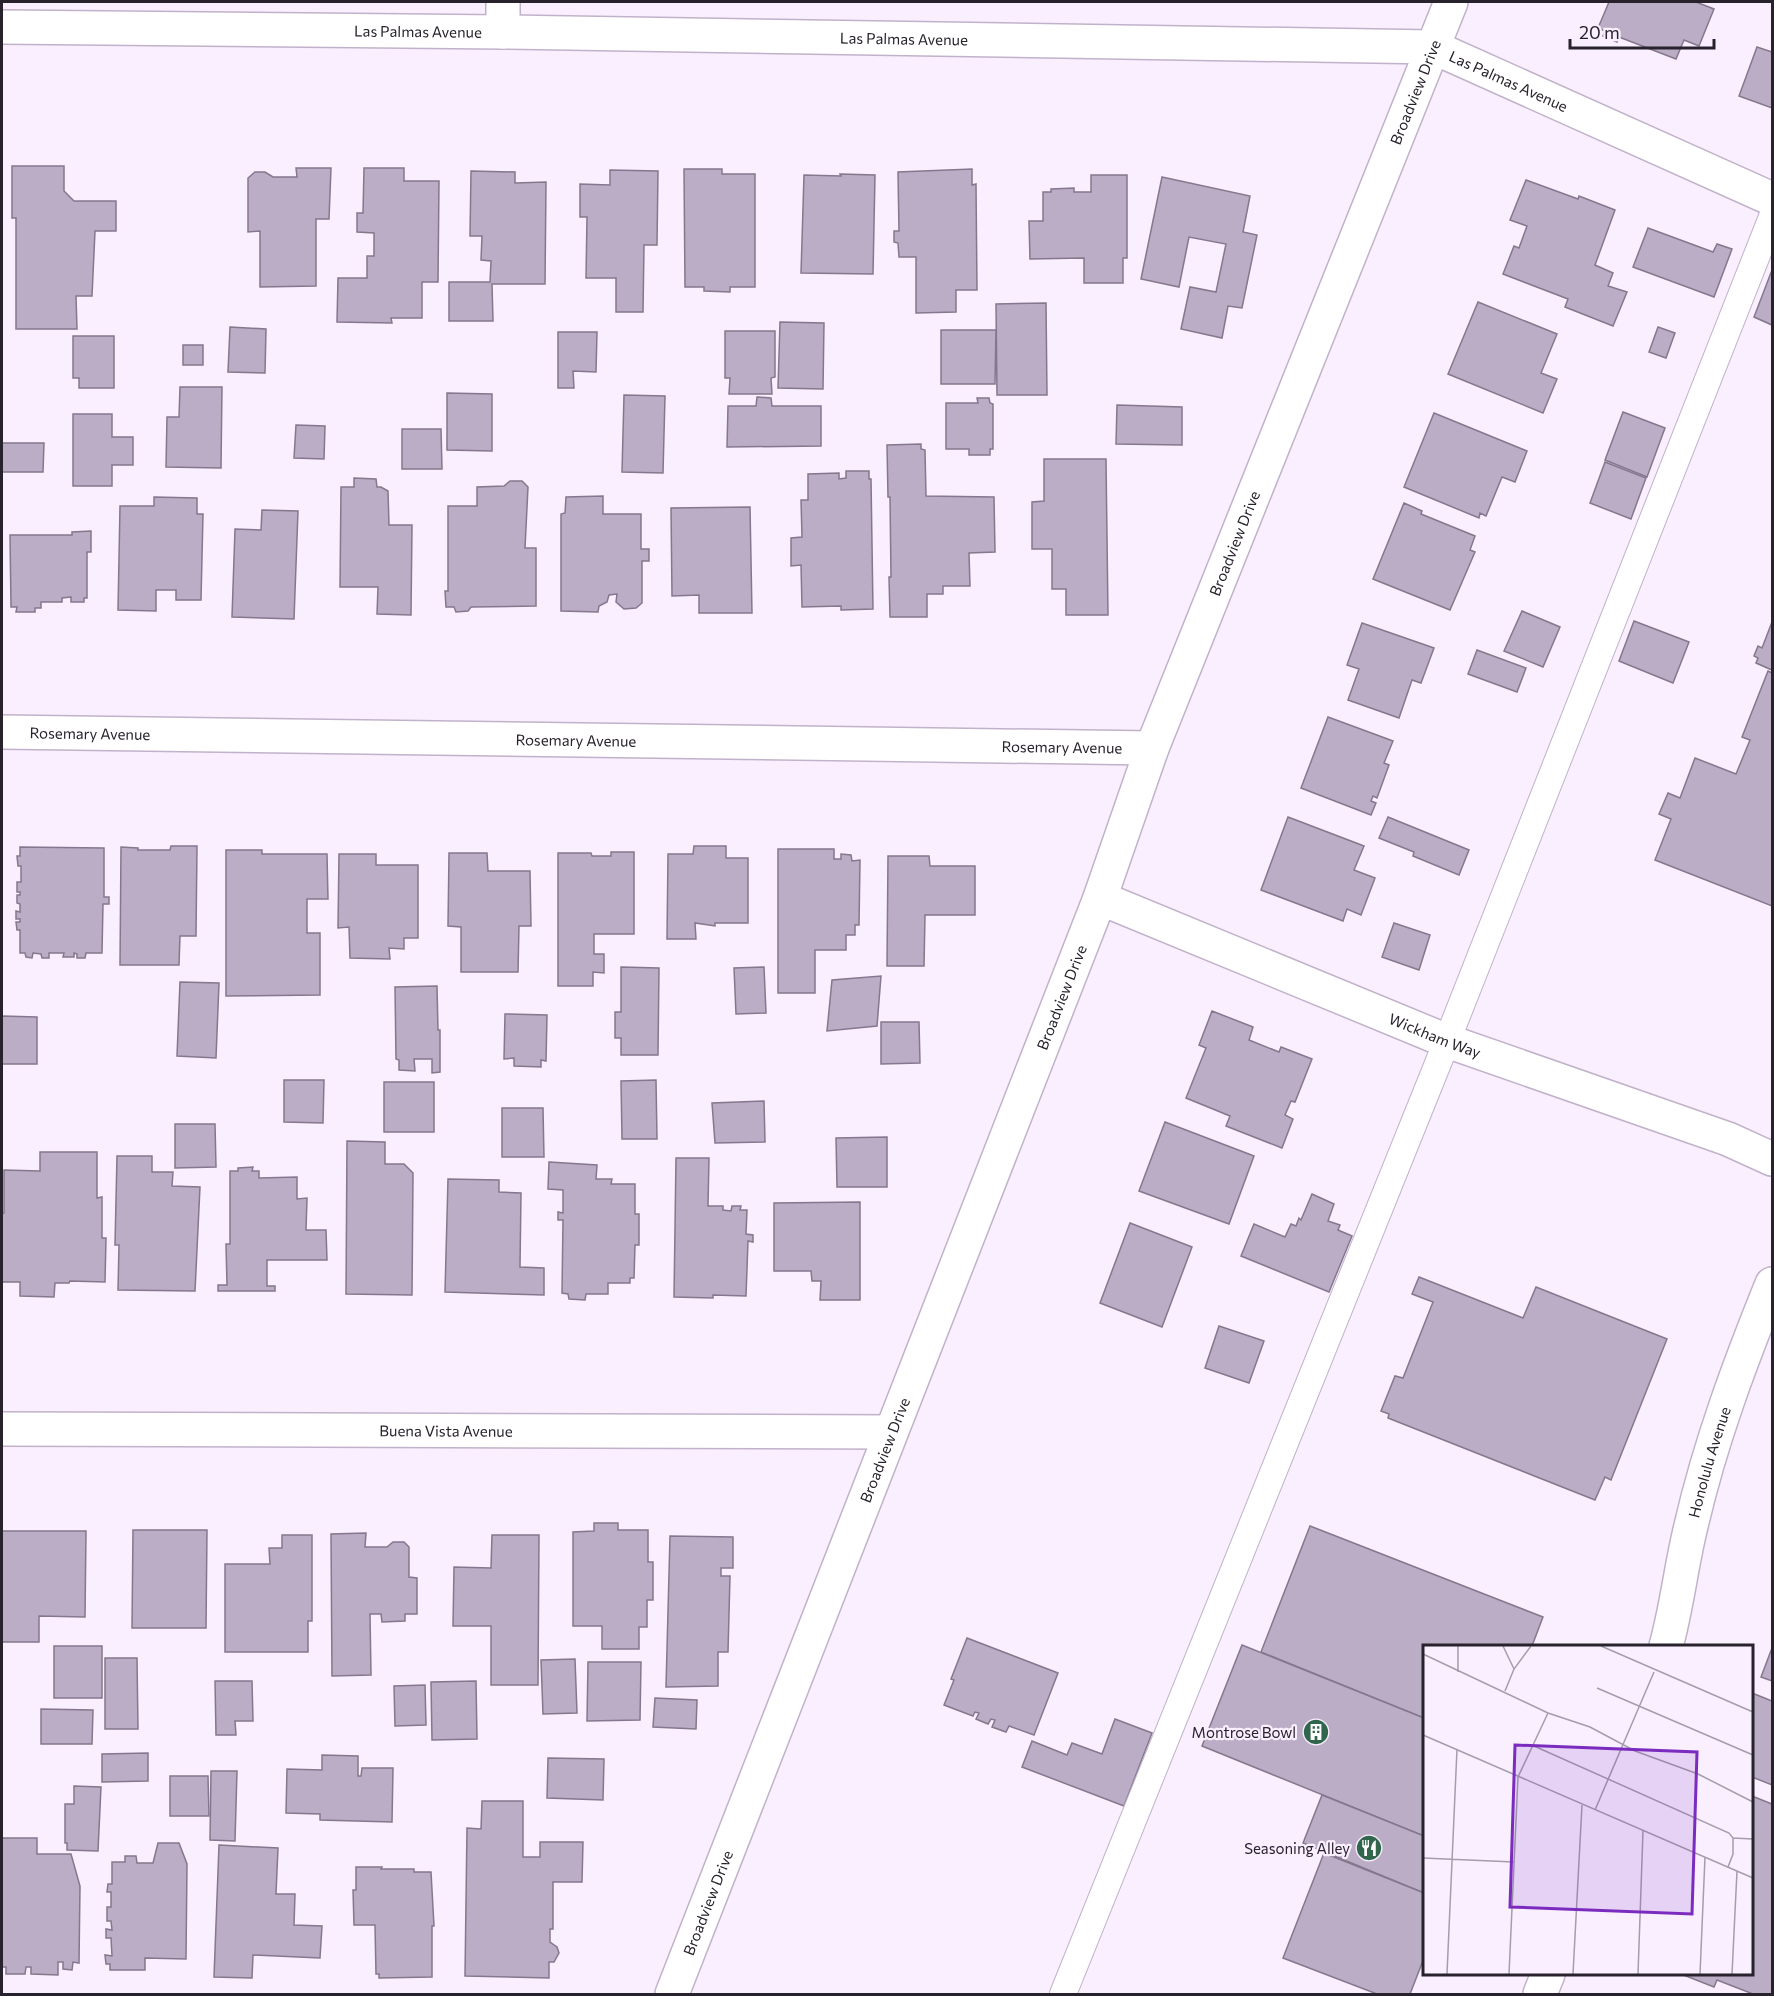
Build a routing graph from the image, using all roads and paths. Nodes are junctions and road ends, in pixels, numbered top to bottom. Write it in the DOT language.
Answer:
graph roads {
  1 [pos="1451,2"];
  2 [pos="503,17"];
  3 [pos="2,27"];
  4 [pos="1433,47"];
  5 [pos="1773,199"];
  6 [pos="1773,217"];
  7 [pos="2,732"];
  8 [pos="1152,747"];
  9 [pos="1100,898"];
  10 [pos="1447,1041"];
  11 [pos="1773,1158"];
  12 [pos="1773,1284"];
  13 [pos="2,1429"];
  14 [pos="891,1432"];
  15 [pos="1667,1645"];
  16 [pos="1548,1975"];
  17 [pos="672,1995"];
  18 [pos="1063,1995"];
  19 [pos="1540,1995"];
  1 -- 4 [label="street, Broadview Drive"];
  2 -- 3 [label="street, Las Palmas Avenue"];
  2 -- 4 [label="street, Las Palmas Avenue"];
  4 -- 5 [label="street, Las Palmas Avenue"];
  4 -- 8 [label="street, Broadview Drive"];
  6 -- 10 [label="lane"];
  7 -- 8 [label="street, Rosemary Avenue"];
  8 -- 9 [label="street, Broadview Drive"];
  9 -- 10 [label="street, Wickham Way"];
  9 -- 14 [label="street, Broadview Drive"];
  10 -- 11 [label="street, Wickham Way"];
  10 -- 18 [label="lane"];
  12 -- 15 [label="street, Honolulu Avenue"];
  13 -- 14 [label="street, Buena Vista Avenue"];
  14 -- 17 [label="street, Broadview Drive"];
  16 -- 19 [label="street"];
}
